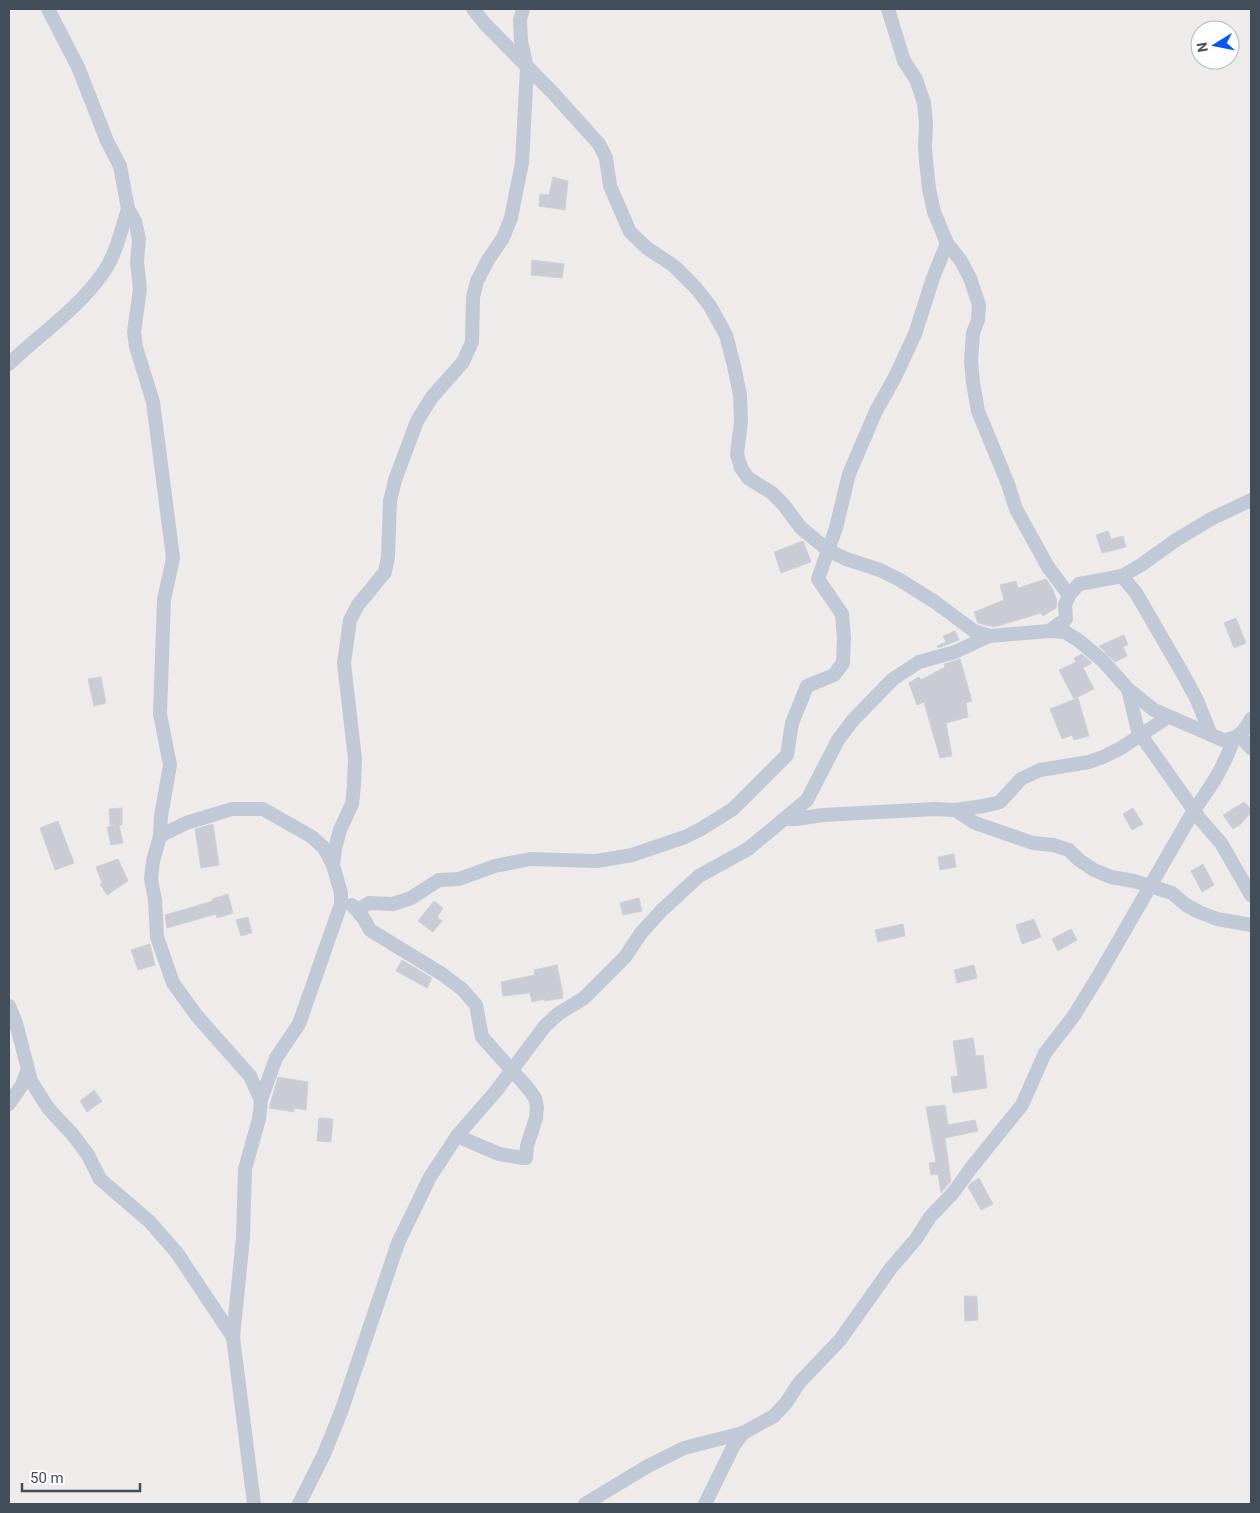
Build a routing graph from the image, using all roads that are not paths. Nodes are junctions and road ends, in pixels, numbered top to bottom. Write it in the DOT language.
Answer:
graph roads {
  1 [pos="48,9"];
  2 [pos="474,9"];
  3 [pos="523,9"];
  4 [pos="888,9"];
  5 [pos="527,68"];
  6 [pos="128,209"];
  7 [pos="947,243"];
  8 [pos="9,364"];
  9 [pos="1251,500"];
  10 [pos="828,550"];
  11 [pos="1122,576"];
  12 [pos="1069,594"];
  13 [pos="1049,631"];
  14 [pos="989,636"];
  15 [pos="1128,690"];
  16 [pos="1168,717"];
  17 [pos="1244,729"];
  18 [pos="1141,734"];
  19 [pos="1211,735"];
  20 [pos="1251,748"];
  21 [pos="955,810"];
  22 [pos="1194,810"];
  23 [pos="785,819"];
  24 [pos="160,836"];
  25 [pos="333,866"];
  26 [pos="1151,887"];
  27 [pos="1251,896"];
  28 [pos="341,904"];
  29 [pos="357,910"];
  30 [pos="1251,925"];
  31 [pos="9,1006"];
  32 [pos="27,1071"];
  33 [pos="512,1071"];
  34 [pos="261,1100"];
  35 [pos="9,1104"];
  36 [pos="457,1136"];
  37 [pos="233,1337"];
  38 [pos="743,1433"];
  39 [pos="254,1504"];
  40 [pos="299,1504"];
  41 [pos="585,1504"];
  42 [pos="705,1504"];
  1 -- 6 [label="street"];
  2 -- 5 [label="street"];
  3 -- 5 [label="street"];
  4 -- 7 [label="street"];
  5 -- 10 [label="street"];
  5 -- 25 [label="street"];
  6 -- 8 [label="street"];
  6 -- 24 [label="street"];
  7 -- 10 [label="street"];
  7 -- 12 [label="street"];
  9 -- 11 [label="street"];
  10 -- 14 [label="street"];
  10 -- 29 [label="street"];
  11 -- 12 [label="street"];
  11 -- 19 [label="street"];
  12 -- 13 [label="street"];
  13 -- 14 [label="street"];
  13 -- 15 [label="street"];
  14 -- 23 [label="street"];
  15 -- 16 [label="street"];
  15 -- 18 [label="street"];
  16 -- 18 [label="street"];
  16 -- 19 [label="street"];
  17 -- 19 [label="street"];
  17 -- 20 [label="street"];
  17 -- 22 [label="street"];
  18 -- 21 [label="street"];
  18 -- 22 [label="street"];
  21 -- 23 [label="street"];
  21 -- 26 [label="street"];
  22 -- 26 [label="street"];
  22 -- 27 [label="street"];
  23 -- 33 [label="street"];
  24 -- 25 [label="street"];
  24 -- 34 [label="street"];
  25 -- 28 [label="street"];
  26 -- 30 [label="street"];
  26 -- 38 [label="street"];
  28 -- 29 [label="street"];
  28 -- 34 [label="street"];
  29 -- 33 [label="street"];
  31 -- 32 [label="street"];
  32 -- 35 [label="street"];
  32 -- 37 [label="street"];
  33 -- 36 [label="street"];
  33 -- 36 [label="street"];
  34 -- 37 [label="street"];
  36 -- 40 [label="street"];
  37 -- 39 [label="street"];
  38 -- 41 [label="street"];
  38 -- 42 [label="street"];
}
